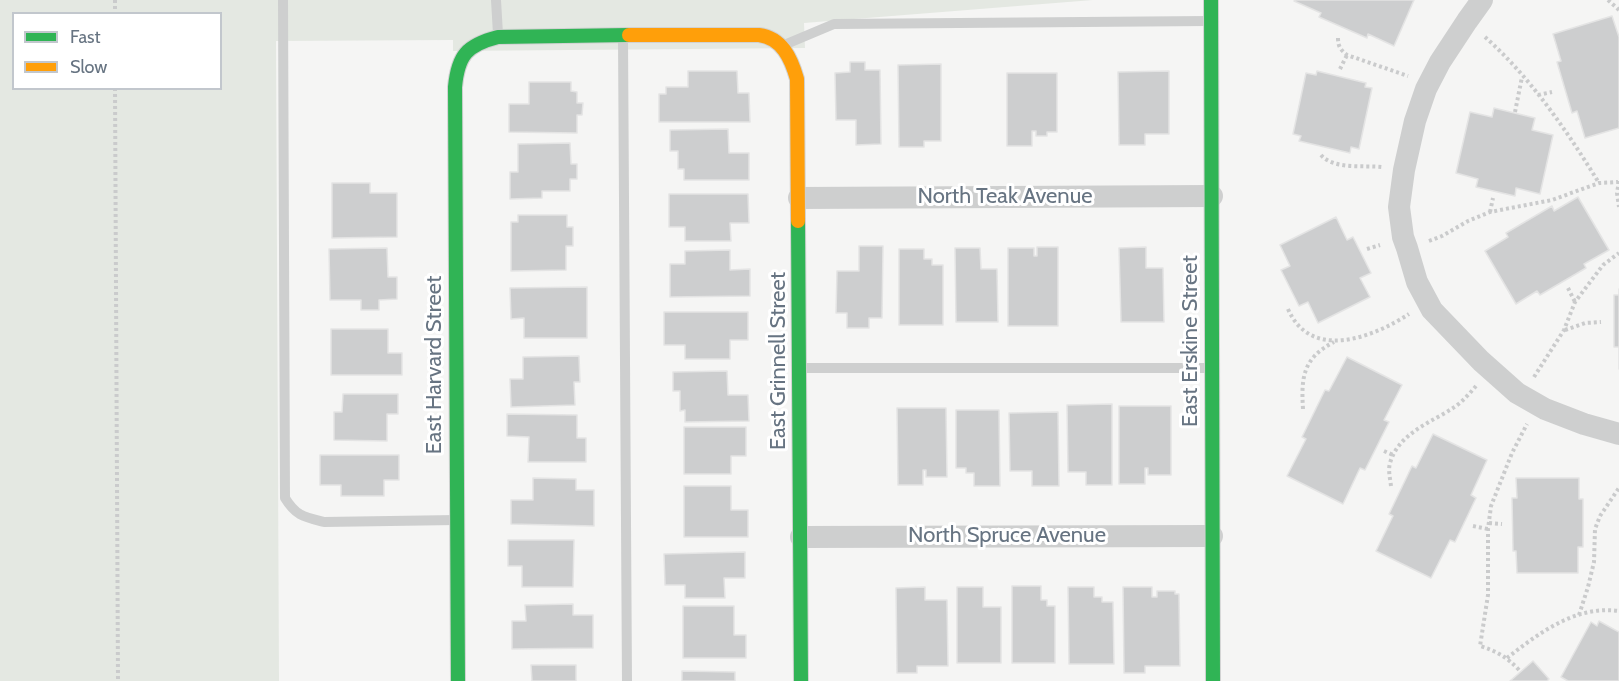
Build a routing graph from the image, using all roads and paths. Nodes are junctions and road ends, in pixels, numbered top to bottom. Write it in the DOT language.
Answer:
graph roads {
  1 [pos="283,0"];
  2 [pos="496,0"];
  3 [pos="1211,0"];
  4 [pos="1482,0"];
  5 [pos="1608,0"];
  6 [pos="1619,10"];
  7 [pos="1211,21"];
  8 [pos="1467,21"];
  9 [pos="623,36"];
  10 [pos="498,37"];
  11 [pos="1338,38"];
  12 [pos="782,46"];
  13 [pos="1347,55"];
  14 [pos="1340,69"];
  15 [pos="1522,76"];
  16 [pos="1428,84"];
  17 [pos="115,90"];
  18 [pos="1552,92"];
  19 [pos="1538,95"];
  20 [pos="1515,112"];
  21 [pos="1321,155"];
  22 [pos="1404,170"];
  23 [pos="1619,181"];
  24 [pos="1599,183"];
  25 [pos="1212,196"];
  26 [pos="799,198"];
  27 [pos="1493,198"];
  28 [pos="1619,207"];
  29 [pos="1490,212"];
  30 [pos="1407,248"];
  31 [pos="1619,253"];
  32 [pos="1568,288"];
  33 [pos="1427,301"];
  34 [pos="1575,302"];
  35 [pos="1288,309"];
  36 [pos="1601,321"];
  37 [pos="1564,330"];
  38 [pos="1335,341"];
  39 [pos="800,368"];
  40 [pos="1212,368"];
  41 [pos="1490,369"];
  42 [pos="1530,400"];
  43 [pos="1303,409"];
  44 [pos="1619,434"];
  45 [pos="1384,451"];
  46 [pos="1393,455"];
  47 [pos="1391,486"];
  48 [pos="1619,488"];
  49 [pos="457,520"];
  50 [pos="1489,523"];
  51 [pos="1502,524"];
  52 [pos="1473,526"];
  53 [pos="1488,529"];
  54 [pos="1212,536"];
  55 [pos="801,537"];
  56 [pos="1619,611"];
  57 [pos="1579,615"];
  58 [pos="1507,658"];
  59 [pos="1519,670"];
  60 [pos="118,681"];
  61 [pos="458,681"];
  62 [pos="627,681"];
  63 [pos="801,681"];
  64 [pos="1213,681"];
  1 -- 49 [label="lane"];
  2 -- 10 [label="lane"];
  3 -- 7 [label="street, East Erskine Street"];
  4 -- 8 [label="street"];
  5 -- 6 [label="path"];
  7 -- 12 [label="lane"];
  7 -- 25 [label="street, East Erskine Street"];
  8 -- 15 [label="path"];
  8 -- 16 [label="street"];
  9 -- 10 [label="street"];
  9 -- 12 [label="street"];
  9 -- 62 [label="lane"];
  10 -- 49 [label="street, East Harvard Street"];
  11 -- 13 [label="path"];
  12 -- 26 [label="street, East Grinnell Street"];
  13 -- 14 [label="path"];
  13 -- 16 [label="path"];
  15 -- 19 [label="path"];
  15 -- 20 [label="path"];
  16 -- 22 [label="street"];
  17 -- 60 [label="path"];
  18 -- 19 [label="path"];
  19 -- 24 [label="path"];
  21 -- 22 [label="path"];
  22 -- 30 [label="street"];
  23 -- 24 [label="path"];
  23 -- 28 [label="path"];
  24 -- 29 [label="path"];
  25 -- 26 [label="street, North Teak Avenue"];
  25 -- 40 [label="street, East Erskine Street"];
  26 -- 39 [label="street, East Grinnell Street"];
  27 -- 29 [label="path"];
  29 -- 30 [label="path"];
  30 -- 33 [label="street"];
  31 -- 34 [label="path"];
  32 -- 34 [label="path"];
  33 -- 38 [label="path"];
  33 -- 41 [label="street"];
  34 -- 37 [label="path"];
  35 -- 38 [label="path"];
  36 -- 37 [label="path"];
  37 -- 42 [label="path"];
  38 -- 43 [label="path"];
  39 -- 40 [label="lane"];
  39 -- 55 [label="street, East Grinnell Street"];
  40 -- 54 [label="street, East Erskine Street"];
  41 -- 42 [label="street"];
  41 -- 46 [label="path"];
  42 -- 44 [label="street"];
  42 -- 50 [label="path"];
  45 -- 46 [label="path"];
  46 -- 47 [label="path"];
  48 -- 57 [label="path"];
  49 -- 61 [label="street, East Harvard Street"];
  50 -- 51 [label="path"];
  50 -- 53 [label="path"];
  52 -- 53 [label="path"];
  53 -- 58 [label="path"];
  54 -- 55 [label="street, North Spruce Avenue"];
  54 -- 64 [label="street, East Erskine Street"];
  55 -- 63 [label="street, East Grinnell Street"];
  56 -- 57 [label="path"];
  57 -- 58 [label="path"];
  58 -- 59 [label="path"];
}
